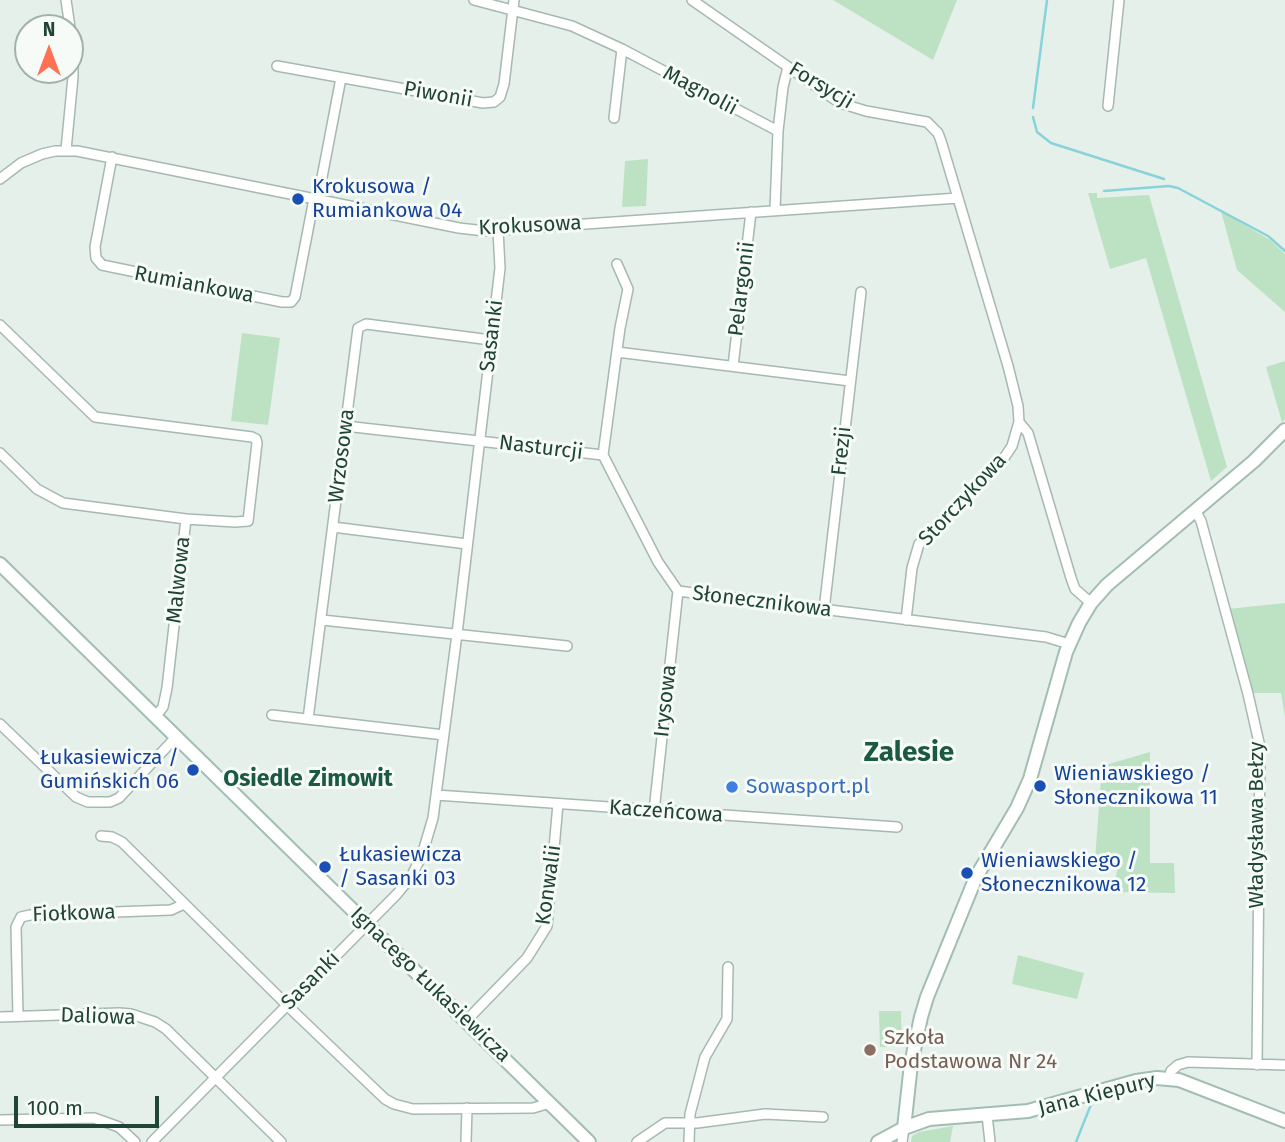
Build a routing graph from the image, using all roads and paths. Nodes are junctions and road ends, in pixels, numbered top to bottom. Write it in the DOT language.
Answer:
graph roads {
  1 [pos="66,0"];
  2 [pos="474,0"];
  3 [pos="692,0"];
  4 [pos="1119,0"];
  5 [pos="513,5"];
  6 [pos="622,49"];
  7 [pos="277,66"];
  8 [pos="788,67"];
  9 [pos="341,78"];
  10 [pos="1108,106"];
  11 [pos="614,118"];
  12 [pos="778,131"];
  13 [pos="66,150"];
  14 [pos="112,156"];
  15 [pos="0,179"];
  16 [pos="316,198"];
  17 [pos="958,198"];
  18 [pos="775,210"];
  19 [pos="751,212"];
  20 [pos="498,230"];
  21 [pos="617,264"];
  22 [pos="861,292"];
  23 [pos="0,325"];
  24 [pos="491,340"];
  25 [pos="617,352"];
  26 [pos="733,366"];
  27 [pos="850,380"];
  28 [pos="1019,422"];
  29 [pos="345,426"];
  30 [pos="1285,430"];
  31 [pos="479,441"];
  32 [pos="0,453"];
  33 [pos="603,456"];
  34 [pos="1195,510"];
  35 [pos="186,519"];
  36 [pos="333,527"];
  37 [pos="467,544"];
  38 [pos="0,564"];
  39 [pos="678,591"];
  40 [pos="1091,603"];
  41 [pos="824,610"];
  42 [pos="322,620"];
  43 [pos="906,620"];
  44 [pos="457,634"];
  45 [pos="1069,644"];
  46 [pos="567,646"];
  47 [pos="272,715"];
  48 [pos="155,717"];
  49 [pos="308,719"];
  50 [pos="0,724"];
  51 [pos="444,736"];
  52 [pos="176,737"];
  53 [pos="436,795"];
  54 [pos="558,804"];
  55 [pos="654,811"];
  56 [pos="897,827"];
  57 [pos="101,836"];
  58 [pos="184,904"];
  59 [pos="367,924"];
  60 [pos="728,967"];
  61 [pos="287,1006"];
  62 [pos="18,1016"];
  63 [pos="0,1017"];
  64 [pos="466,1021"];
  65 [pos="1257,1065"];
  66 [pos="1285,1065"];
  67 [pos="215,1078"];
  68 [pos="1169,1078"];
  69 [pos="550,1103"];
  70 [pos="467,1108"];
  71 [pos="987,1115"];
  72 [pos="823,1117"];
  73 [pos="0,1120"];
  74 [pos="1285,1121"];
  75 [pos="688,1123"];
  76 [pos="904,1128"];
  77 [pos="135,1142"];
  78 [pos="152,1142"];
  79 [pos="281,1142"];
  80 [pos="466,1142"];
  81 [pos="589,1142"];
  82 [pos="637,1142"];
  83 [pos="689,1142"];
  84 [pos="878,1142"];
  85 [pos="902,1142"];
  86 [pos="990,1142"];
  1 -- 13 [label="street"];
  2 -- 5 [label="street, Magnolii"];
  3 -- 8 [label="street, Forsycji"];
  4 -- 10 [label="street"];
  5 -- 6 [label="street, Magnolii"];
  5 -- 9 [label="street, Piwonii"];
  6 -- 11 [label="street"];
  6 -- 12 [label="street, Magnolii"];
  7 -- 9 [label="street, Piwonii"];
  8 -- 12 [label="street"];
  8 -- 17 [label="street, Forsycji"];
  9 -- 16 [label="street"];
  12 -- 18 [label="street"];
  13 -- 14 [label="street, Krokusowa"];
  13 -- 15 [label="street, Krokusowa"];
  14 -- 16 [label="street, Krokusowa"];
  14 -- 16 [label="street, Rumiankowa"];
  16 -- 20 [label="street, Krokusowa"];
  17 -- 18 [label="street, Krokusowa"];
  17 -- 28 [label="street, Storczykowa"];
  18 -- 19 [label="street, Krokusowa"];
  19 -- 20 [label="street, Krokusowa"];
  19 -- 26 [label="street, Pelargonii"];
  20 -- 24 [label="street, Sasanki"];
  21 -- 25 [label="street"];
  22 -- 27 [label="street, Frezji"];
  23 -- 35 [label="street"];
  24 -- 29 [label="street, Wrzosowa"];
  24 -- 31 [label="street, Sasanki"];
  25 -- 26 [label="street, Pelargonii"];
  25 -- 33 [label="street"];
  26 -- 27 [label="street, Pelargonii"];
  27 -- 41 [label="street, Frezji"];
  28 -- 40 [label="street, Storczykowa"];
  28 -- 43 [label="street, Storczykowa"];
  29 -- 31 [label="street"];
  29 -- 36 [label="street, Wrzosowa"];
  30 -- 34 [label="street"];
  31 -- 33 [label="street, Nasturcji"];
  31 -- 37 [label="street, Sasanki"];
  32 -- 35 [label="street, Malwowa"];
  33 -- 39 [label="street, Słonecznikowa"];
  34 -- 40 [label="street"];
  34 -- 65 [label="street, Władysława Bełzy"];
  35 -- 48 [label="street, Malwowa"];
  36 -- 37 [label="street"];
  36 -- 42 [label="street, Wrzosowa"];
  37 -- 44 [label="street, Sasanki"];
  38 -- 48 [label="street, Ignacego Łukasiewicza"];
  39 -- 41 [label="street, Słonecznikowa"];
  39 -- 55 [label="street, Irysowa"];
  40 -- 45 [label="street"];
  41 -- 43 [label="street, Słonecznikowa"];
  42 -- 44 [label="street"];
  42 -- 49 [label="street, Wrzosowa"];
  43 -- 45 [label="street, Słonecznikowa"];
  44 -- 46 [label="street"];
  44 -- 51 [label="street, Sasanki"];
  45 -- 76 [label="street"];
  47 -- 49 [label="street"];
  48 -- 52 [label="street, Ignacego Łukasiewicza"];
  49 -- 51 [label="street"];
  50 -- 52 [label="street"];
  51 -- 53 [label="street, Sasanki"];
  52 -- 59 [label="street, Ignacego Łukasiewicza"];
  53 -- 54 [label="street, Kaczeńcowa"];
  53 -- 59 [label="street, Sasanki"];
  54 -- 55 [label="street, Kaczeńcowa"];
  54 -- 64 [label="street, Konwalii"];
  55 -- 56 [label="street, Kaczeńcowa"];
  57 -- 58 [label="street"];
  58 -- 61 [label="street"];
  58 -- 62 [label="street, Fiołkowa"];
  59 -- 61 [label="street, Sasanki"];
  59 -- 64 [label="street, Ignacego Łukasiewicza"];
  60 -- 75 [label="street"];
  61 -- 67 [label="street, Sasanki"];
  61 -- 70 [label="street"];
  62 -- 63 [label="street, Daliowa"];
  62 -- 67 [label="street, Daliowa"];
  64 -- 69 [label="street, Ignacego Łukasiewicza"];
  65 -- 66 [label="street"];
  65 -- 68 [label="street"];
  67 -- 78 [label="street, Sasanki"];
  67 -- 79 [label="street, Daliowa"];
  68 -- 71 [label="street, Jana Kiepury"];
  68 -- 74 [label="street, Jana Kiepury"];
  69 -- 70 [label="street"];
  69 -- 81 [label="street, Ignacego Łukasiewicza"];
  70 -- 80 [label="street"];
  71 -- 76 [label="street, Jana Kiepury"];
  71 -- 86 [label="street"];
  72 -- 75 [label="street"];
  73 -- 77 [label="street"];
  75 -- 82 [label="street"];
  75 -- 83 [label="street"];
  76 -- 84 [label="street, Jana Kiepury"];
  76 -- 85 [label="street"];
}
